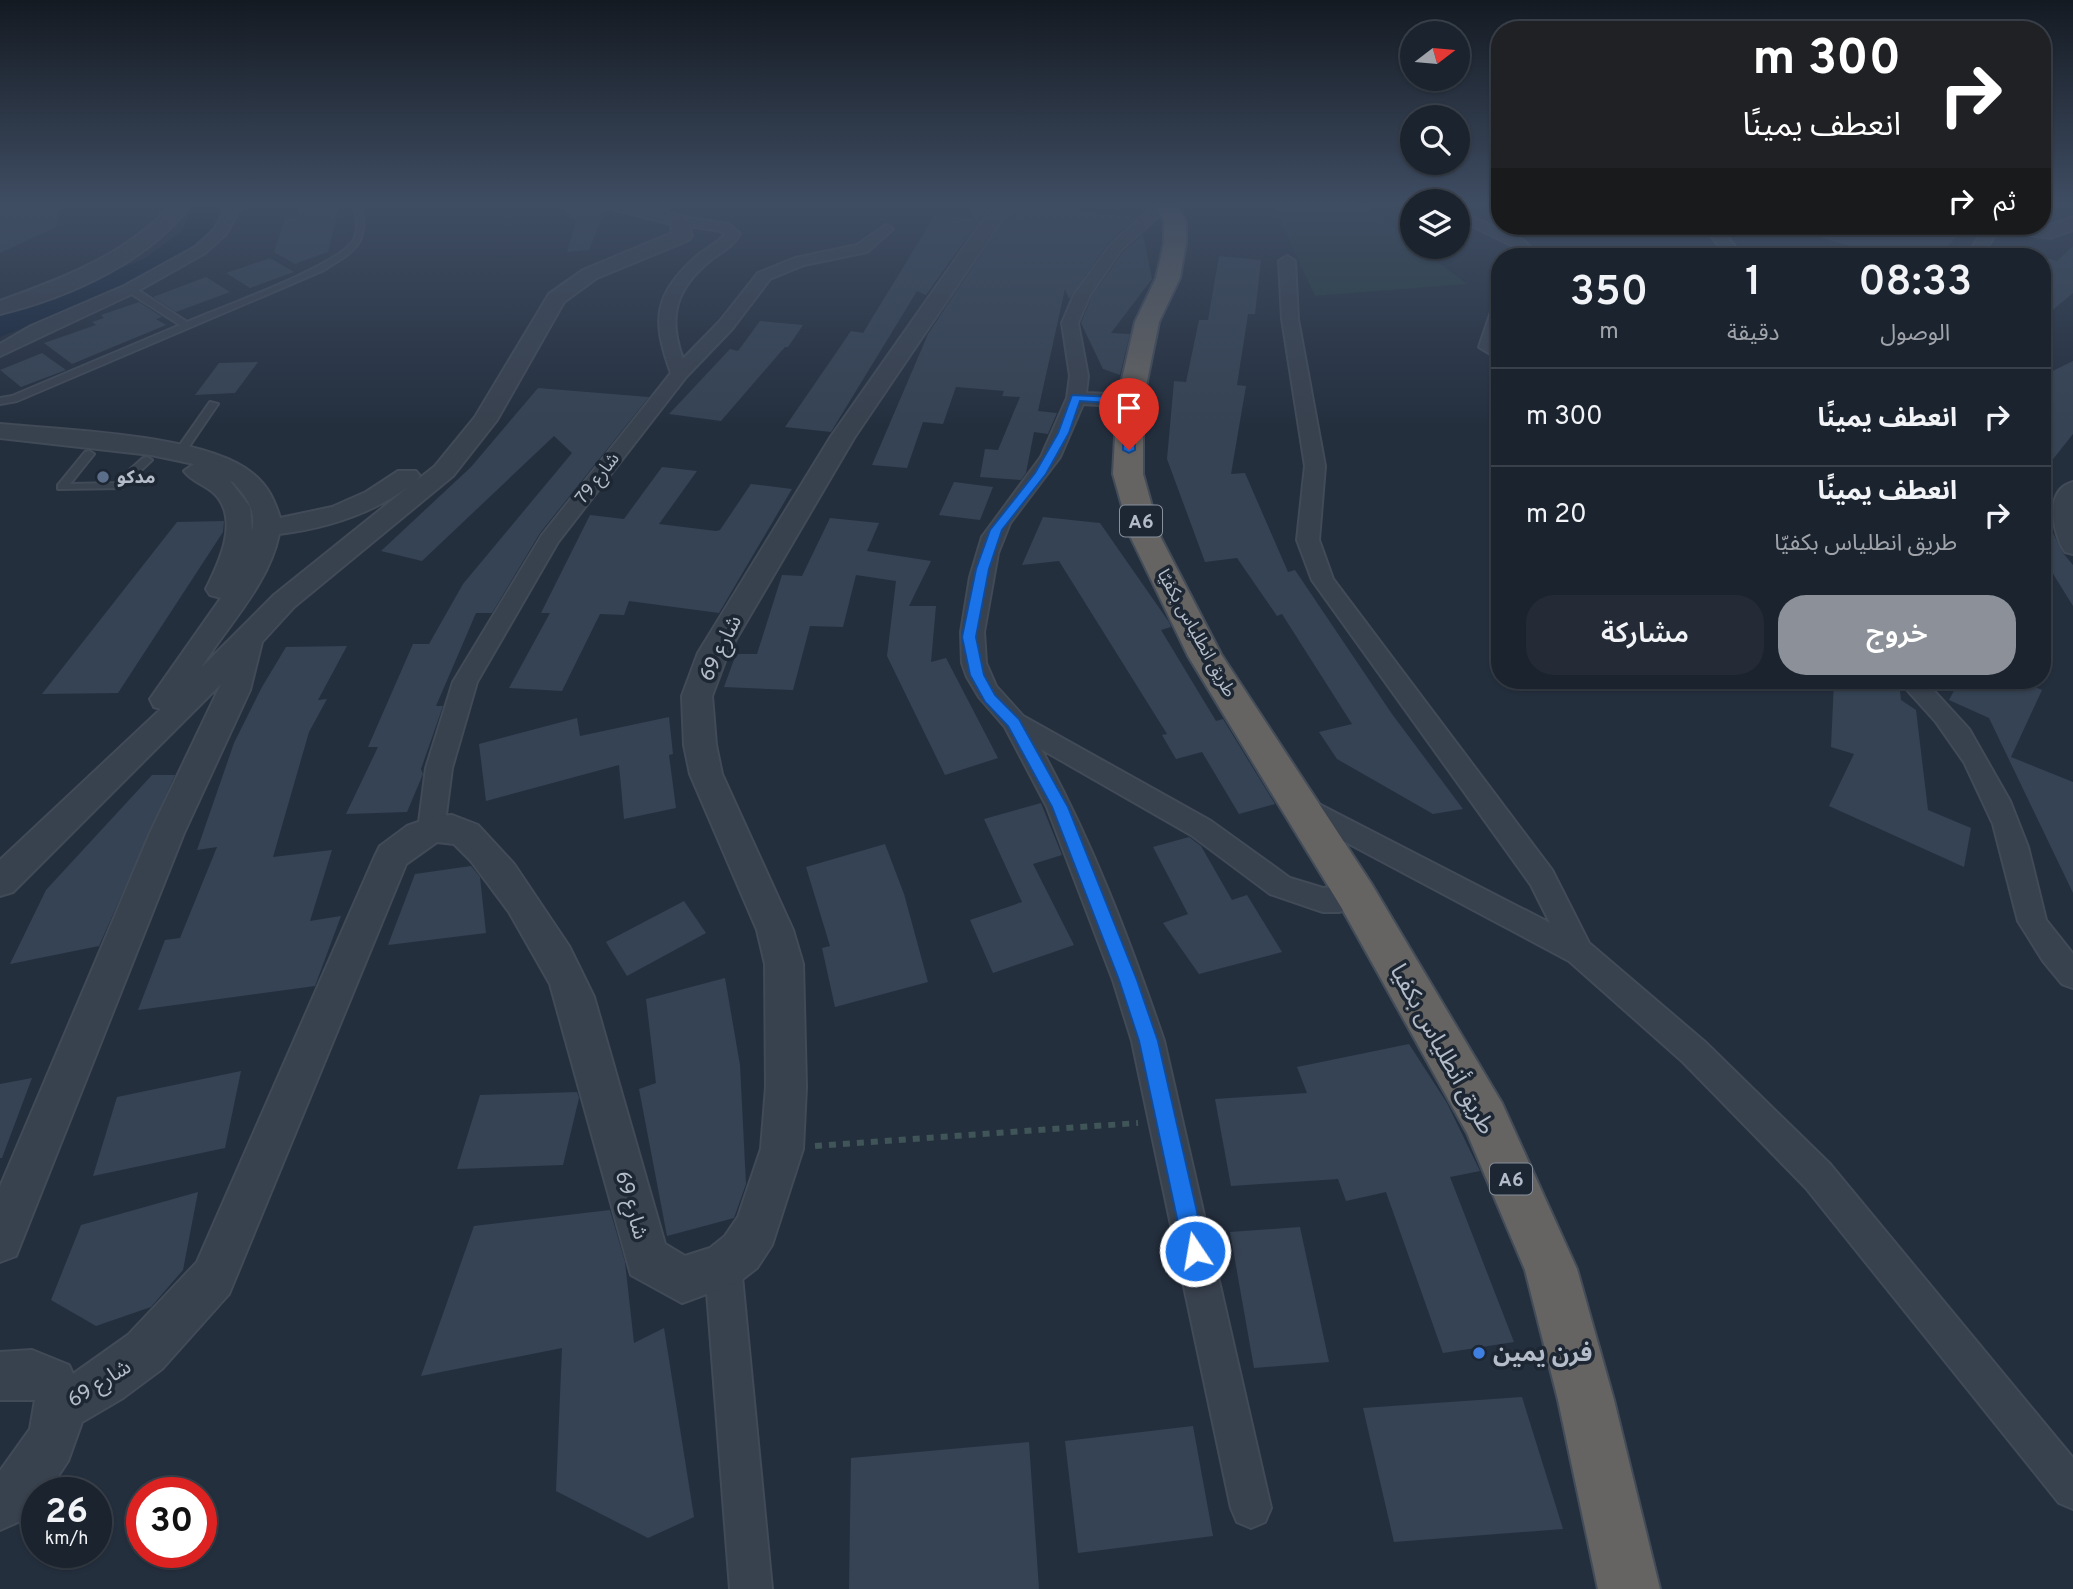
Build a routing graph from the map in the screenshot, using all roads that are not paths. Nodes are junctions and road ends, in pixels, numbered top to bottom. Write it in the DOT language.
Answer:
graph roads {
  1 [pos="82,277"];
  2 [pos="148,277"];
  3 [pos="301,277"];
  4 [pos="585,277"];
  5 [pos="686,277"];
  6 [pos="763,277"];
  7 [pos="953,277"];
  8 [pos="1095,277"];
  9 [pos="1168,277"];
  10 [pos="1288,277"];
  11 [pos="127,288"];
  12 [pos="0,308"];
  13 [pos="184,324"];
  14 [pos="0,351"];
  15 [pos="680,373"];
  16 [pos="1076,398"];
  17 [pos="0,401"];
  18 [pos="1130,401"];
  19 [pos="213,404"];
  20 [pos="485,420"];
  21 [pos="0,431"];
  22 [pos="0,446"];
  23 [pos="180,452"];
  24 [pos="89,454"];
  25 [pos="147,460"];
  26 [pos="2073,488"];
  27 [pos="267,527"];
  28 [pos="2073,547"];
  29 [pos="208,635"];
  30 [pos="249,635"];
  31 [pos="1920,689"];
  32 [pos="1014,722"];
  33 [pos="114,769"];
  34 [pos="1302,807"];
  35 [pos="431,830"];
  36 [pos="0,882"];
  37 [pos="1356,895"];
  38 [pos="1579,952"];
  39 [pos="2073,975"];
  40 [pos="0,1240"];
  41 [pos="723,1266"];
  42 [pos="0,1376"];
  43 [pos="60,1407"];
  44 [pos="2073,1489"];
  45 [pos="0,1504"];
  46 [pos="1251,1508"];
  47 [pos="751,1589"];
  48 [pos="1629,1589"];
  1 -- 12 [label="street"];
  2 -- 11 [label="street"];
  3 -- 13 [label="lane"];
  4 -- 20 [label="street"];
  5 -- 15 [label="street"];
  6 -- 15 [label="street, شارع 79"];
  7 -- 41 [label="street, شارع 69"];
  8 -- 16 [label="street"];
  9 -- 18 [label="highway, طريق انطلياس بكفيّا / A6"];
  10 -- 38 [label="street"];
  11 -- 13 [label="lane"];
  11 -- 14 [label="street"];
  13 -- 17 [label="lane"];
  15 -- 35 [label="street, شارع 79"];
  16 -- 18 [label="street"];
  16 -- 32 [label="street"];
  18 -- 34 [label="highway, طريق انطلياس بكفيّا / A6"];
  19 -- 23 [label="lane"];
  20 -- 27 [label="street"];
  20 -- 30 [label="street"];
  21 -- 23 [label="street"];
  22 -- 24 [label="street"];
  23 -- 27 [label="street"];
  24 -- 25 [label="street"];
  24 -- 25 [label="lane"];
  25 -- 29 [label="street"];
  26 -- 28 [label="street"];
  27 -- 29 [label="street"];
  29 -- 33 [label="street"];
  30 -- 33 [label="street"];
  30 -- 40 [label="street"];
  31 -- 39 [label="street"];
  32 -- 37 [label="street"];
  32 -- 46 [label="street"];
  33 -- 36 [label="street"];
  34 -- 37 [label="highway, طريق أنطلياس بكفيا / A6"];
  34 -- 38 [label="street"];
  35 -- 41 [label="street, شارع 69"];
  35 -- 43 [label="street, شارع 69"];
  37 -- 48 [label="highway, طريق أنطلياس بكفيا / A6"];
  38 -- 44 [label="street"];
  41 -- 47 [label="street"];
  42 -- 43 [label="street"];
  43 -- 45 [label="street"];
}
